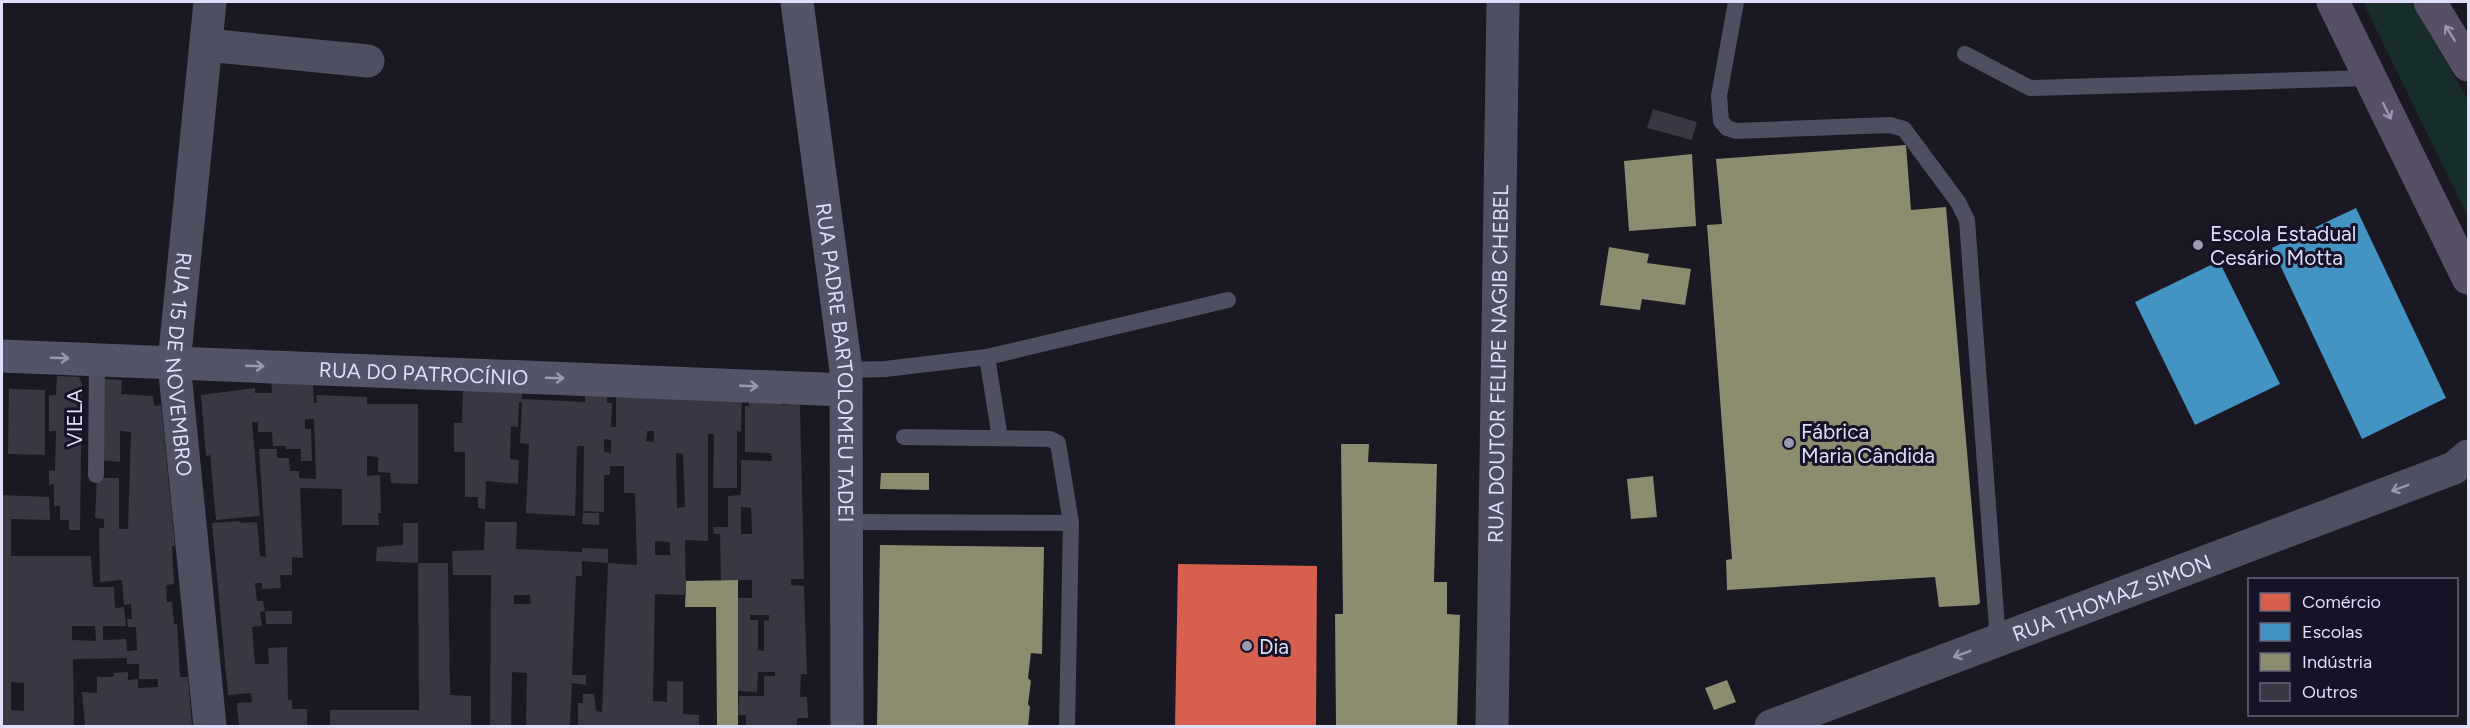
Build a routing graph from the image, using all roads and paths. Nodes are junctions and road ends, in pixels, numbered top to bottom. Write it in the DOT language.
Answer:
graph roads {
  1 [pos="210,2"];
  2 [pos="797,2"];
  3 [pos="1503,2"];
  4 [pos="1736,2"];
  5 [pos="2333,2"];
  6 [pos="2430,2"];
  7 [pos="206,45"];
  8 [pos="1965,54"];
  9 [pos="368,61"];
  10 [pos="2469,65"];
  11 [pos="2370,78"];
  12 [pos="2469,278"];
  13 [pos="1228,300"];
  14 [pos="2,356"];
  15 [pos="987,357"];
  16 [pos="97,360"];
  17 [pos="174,363"];
  18 [pos="846,380"];
  19 [pos="904,437"];
  20 [pos="1000,438"];
  21 [pos="2464,464"];
  22 [pos="96,475"];
  23 [pos="846,522"];
  24 [pos="1071,523"];
  25 [pos="1998,640"];
  26 [pos="210,726"];
  27 [pos="847,726"];
  28 [pos="1067,726"];
  29 [pos="1492,726"];
  30 [pos="1771,726"];
  1 -- 7 [label="street, RUA 15 DE NOVEMBRO"];
  2 -- 18 [label="street, RUA PADRE BARTOLOMEU TADEI"];
  3 -- 29 [label="street, RUA DOUTOR FELIPE NAGIB CHEBEL"];
  4 -- 25 [label="lane"];
  5 -- 11 [label="main road"];
  10 -- 6 [label="main road, one-way"];
  7 -- 9 [label="street"];
  7 -- 17 [label="street, RUA 15 DE NOVEMBRO"];
  8 -- 11 [label="lane"];
  11 -- 12 [label="main road, one-way"];
  13 -- 15 [label="lane"];
  14 -- 16 [label="street, RUA DO PATROCÍNIO, one-way"];
  15 -- 18 [label="lane"];
  15 -- 20 [label="lane"];
  16 -- 17 [label="street, RUA DO PATROCÍNIO"];
  16 -- 22 [label="lane, VIELA"];
  17 -- 18 [label="street, RUA DO PATROCÍNIO, one-way"];
  17 -- 26 [label="street, RUA 15 DE NOVEMBRO"];
  18 -- 23 [label="street, RUA PADRE BARTOLOMEU TADEI"];
  19 -- 20 [label="lane"];
  20 -- 24 [label="lane"];
  21 -- 25 [label="street, RUA THOMAZ SIMON, one-way"];
  23 -- 24 [label="lane"];
  23 -- 27 [label="street, RUA PADRE BARTOLOMEU TADEI"];
  24 -- 28 [label="lane"];
  25 -- 30 [label="street, RUA THOMAZ SIMON, one-way"];
}
